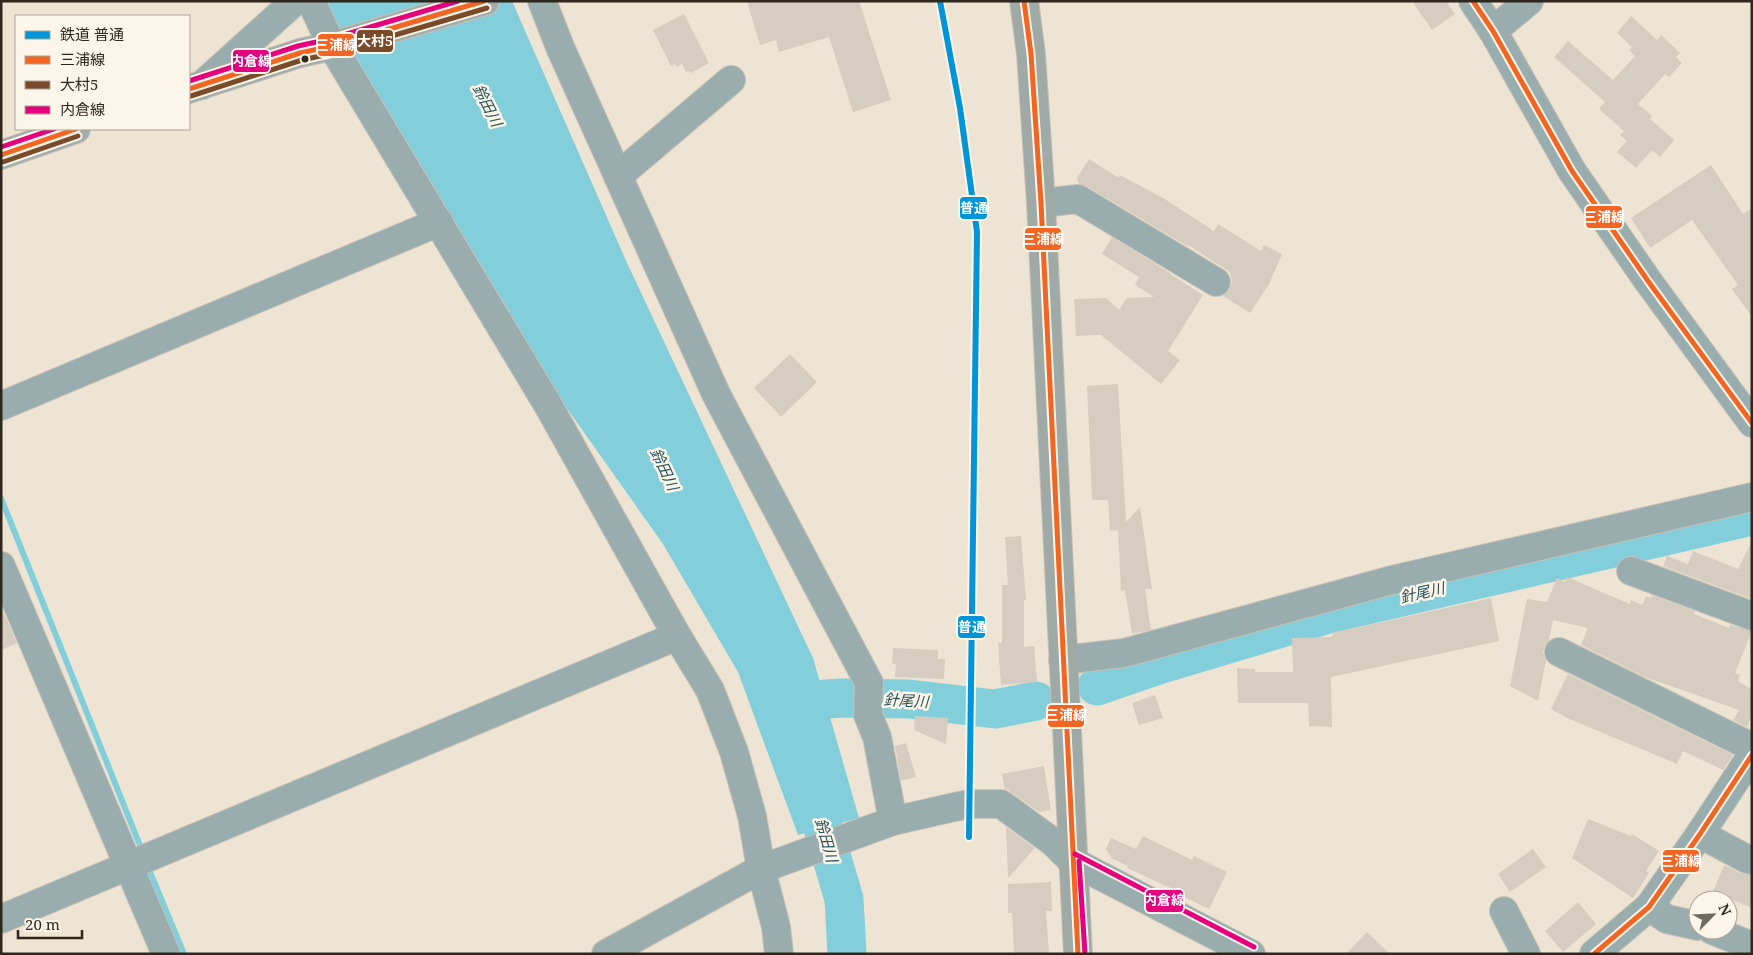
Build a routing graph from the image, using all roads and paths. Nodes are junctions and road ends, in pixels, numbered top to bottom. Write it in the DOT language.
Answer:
graph roads {
  1 [pos="295,1"];
  2 [pos="312,1"];
  3 [pos="485,1"];
  4 [pos="542,1"];
  5 [pos="1024,1"];
  6 [pos="1474,1"];
  7 [pos="1529,1"];
  8 [pos="1494,31"];
  9 [pos="332,46"];
  10 [pos="731,80"];
  11 [pos="195,87"];
  12 [pos="73,130"];
  13 [pos="1,155"];
  14 [pos="618,176"];
  15 [pos="1041,203"];
  16 [pos="439,222"];
  17 [pos="1216,282"];
  18 [pos="1,406"];
  19 [pos="1752,423"];
  20 [pos="1752,497"];
  21 [pos="1,566"];
  22 [pos="1631,571"];
  23 [pos="1752,616"];
  24 [pos="677,636"];
  25 [pos="1559,652"];
  26 [pos="1063,660"];
  27 [pos="1752,747"];
  28 [pos="1752,754"];
  29 [pos="890,822"];
  30 [pos="1700,834"];
  31 [pos="1752,860"];
  32 [pos="140,861"];
  33 [pos="1072,861"];
  34 [pos="765,868"];
  35 [pos="1649,907"];
  36 [pos="1504,911"];
  37 [pos="1,919"];
  38 [pos="1688,924"];
  39 [pos="1737,940"];
  40 [pos="1752,946"];
  41 [pos="1242,952"];
  42 [pos="166,954"];
  43 [pos="606,954"];
  44 [pos="779,954"];
  45 [pos="1078,954"];
  46 [pos="1526,954"];
  47 [pos="1594,954"];
  1 -- 11 [label="street"];
  2 -- 9 [label="street"];
  3 -- 9 [label="main road"];
  4 -- 14 [label="street"];
  5 -- 15 [label="highway"];
  6 -- 8 [label="street"];
  7 -- 8 [label="street"];
  8 -- 19 [label="street"];
  9 -- 11 [label="main road"];
  9 -- 16 [label="street"];
  10 -- 14 [label="street"];
  12 -- 13 [label="main road"];
  14 -- 29 [label="street"];
  15 -- 17 [label="street"];
  15 -- 26 [label="highway"];
  16 -- 18 [label="street"];
  16 -- 24 [label="street"];
  20 -- 26 [label="street"];
  21 -- 32 [label="street"];
  22 -- 23 [label="street"];
  24 -- 32 [label="street"];
  24 -- 34 [label="street"];
  25 -- 27 [label="street"];
  26 -- 33 [label="highway"];
  28 -- 30 [label="street"];
  29 -- 33 [label="street"];
  29 -- 34 [label="street"];
  30 -- 31 [label="street"];
  30 -- 35 [label="street"];
  32 -- 37 [label="street"];
  32 -- 42 [label="street"];
  33 -- 41 [label="street"];
  33 -- 45 [label="highway"];
  34 -- 43 [label="street"];
  34 -- 44 [label="street"];
  35 -- 38 [label="street"];
  35 -- 47 [label="street"];
  36 -- 46 [label="street"];
  39 -- 40 [label="street"];
}
